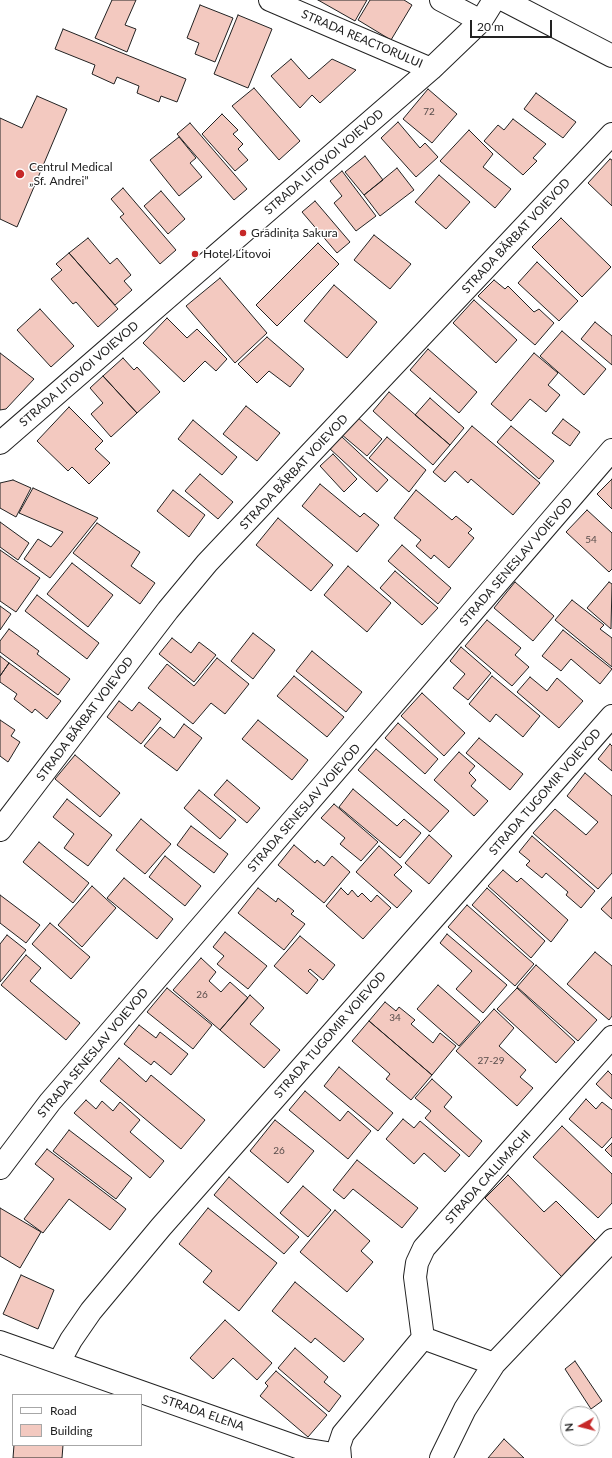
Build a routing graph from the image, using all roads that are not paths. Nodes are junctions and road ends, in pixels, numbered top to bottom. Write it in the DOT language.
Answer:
graph roads {
  1 [pos="270,0"];
  2 [pos="441,0"];
  3 [pos="494,0"];
  4 [pos="504,0"];
  5 [pos="481,21"];
  6 [pos="612,56"];
  7 [pos="431,69"];
  8 [pos="612,134"];
  9 [pos="0,442"];
  10 [pos="612,450"];
  11 [pos="612,716"];
  12 [pos="0,830"];
  13 [pos="612,1037"];
  14 [pos="0,1168"];
  15 [pos="612,1240"];
  16 [pos="423,1338"];
  17 [pos="0,1342"];
  18 [pos="59,1362"];
  19 [pos="494,1364"];
  20 [pos="339,1456"];
  21 [pos="441,1458"];
  1 -- 7 [label="street, STRADA REACTORULUI"];
  2 -- 5 [label="street"];
  3 -- 5 [label="street, STRADA LITOVOI VOIEVOD"];
  4 -- 6 [label="street"];
  5 -- 7 [label="street, STRADA LITOVOI VOIEVOD"];
  7 -- 9 [label="street, STRADA LITOVOI VOIEVOD"];
  8 -- 12 [label="street, STRADA BĂRBAT VOIEVOD"];
  10 -- 14 [label="street, STRADA SENESLAV VOIEVOD"];
  11 -- 18 [label="street, STRADA TUGOMIR VOIEVOD"];
  13 -- 16 [label="street, STRADA CALLIMACHI"];
  15 -- 19 [label="street"];
  16 -- 19 [label="street"];
  16 -- 20 [label="street"];
  17 -- 18 [label="street, STRADA ELENA"];
  18 -- 20 [label="street, STRADA ELENA"];
  19 -- 21 [label="street"];
}
